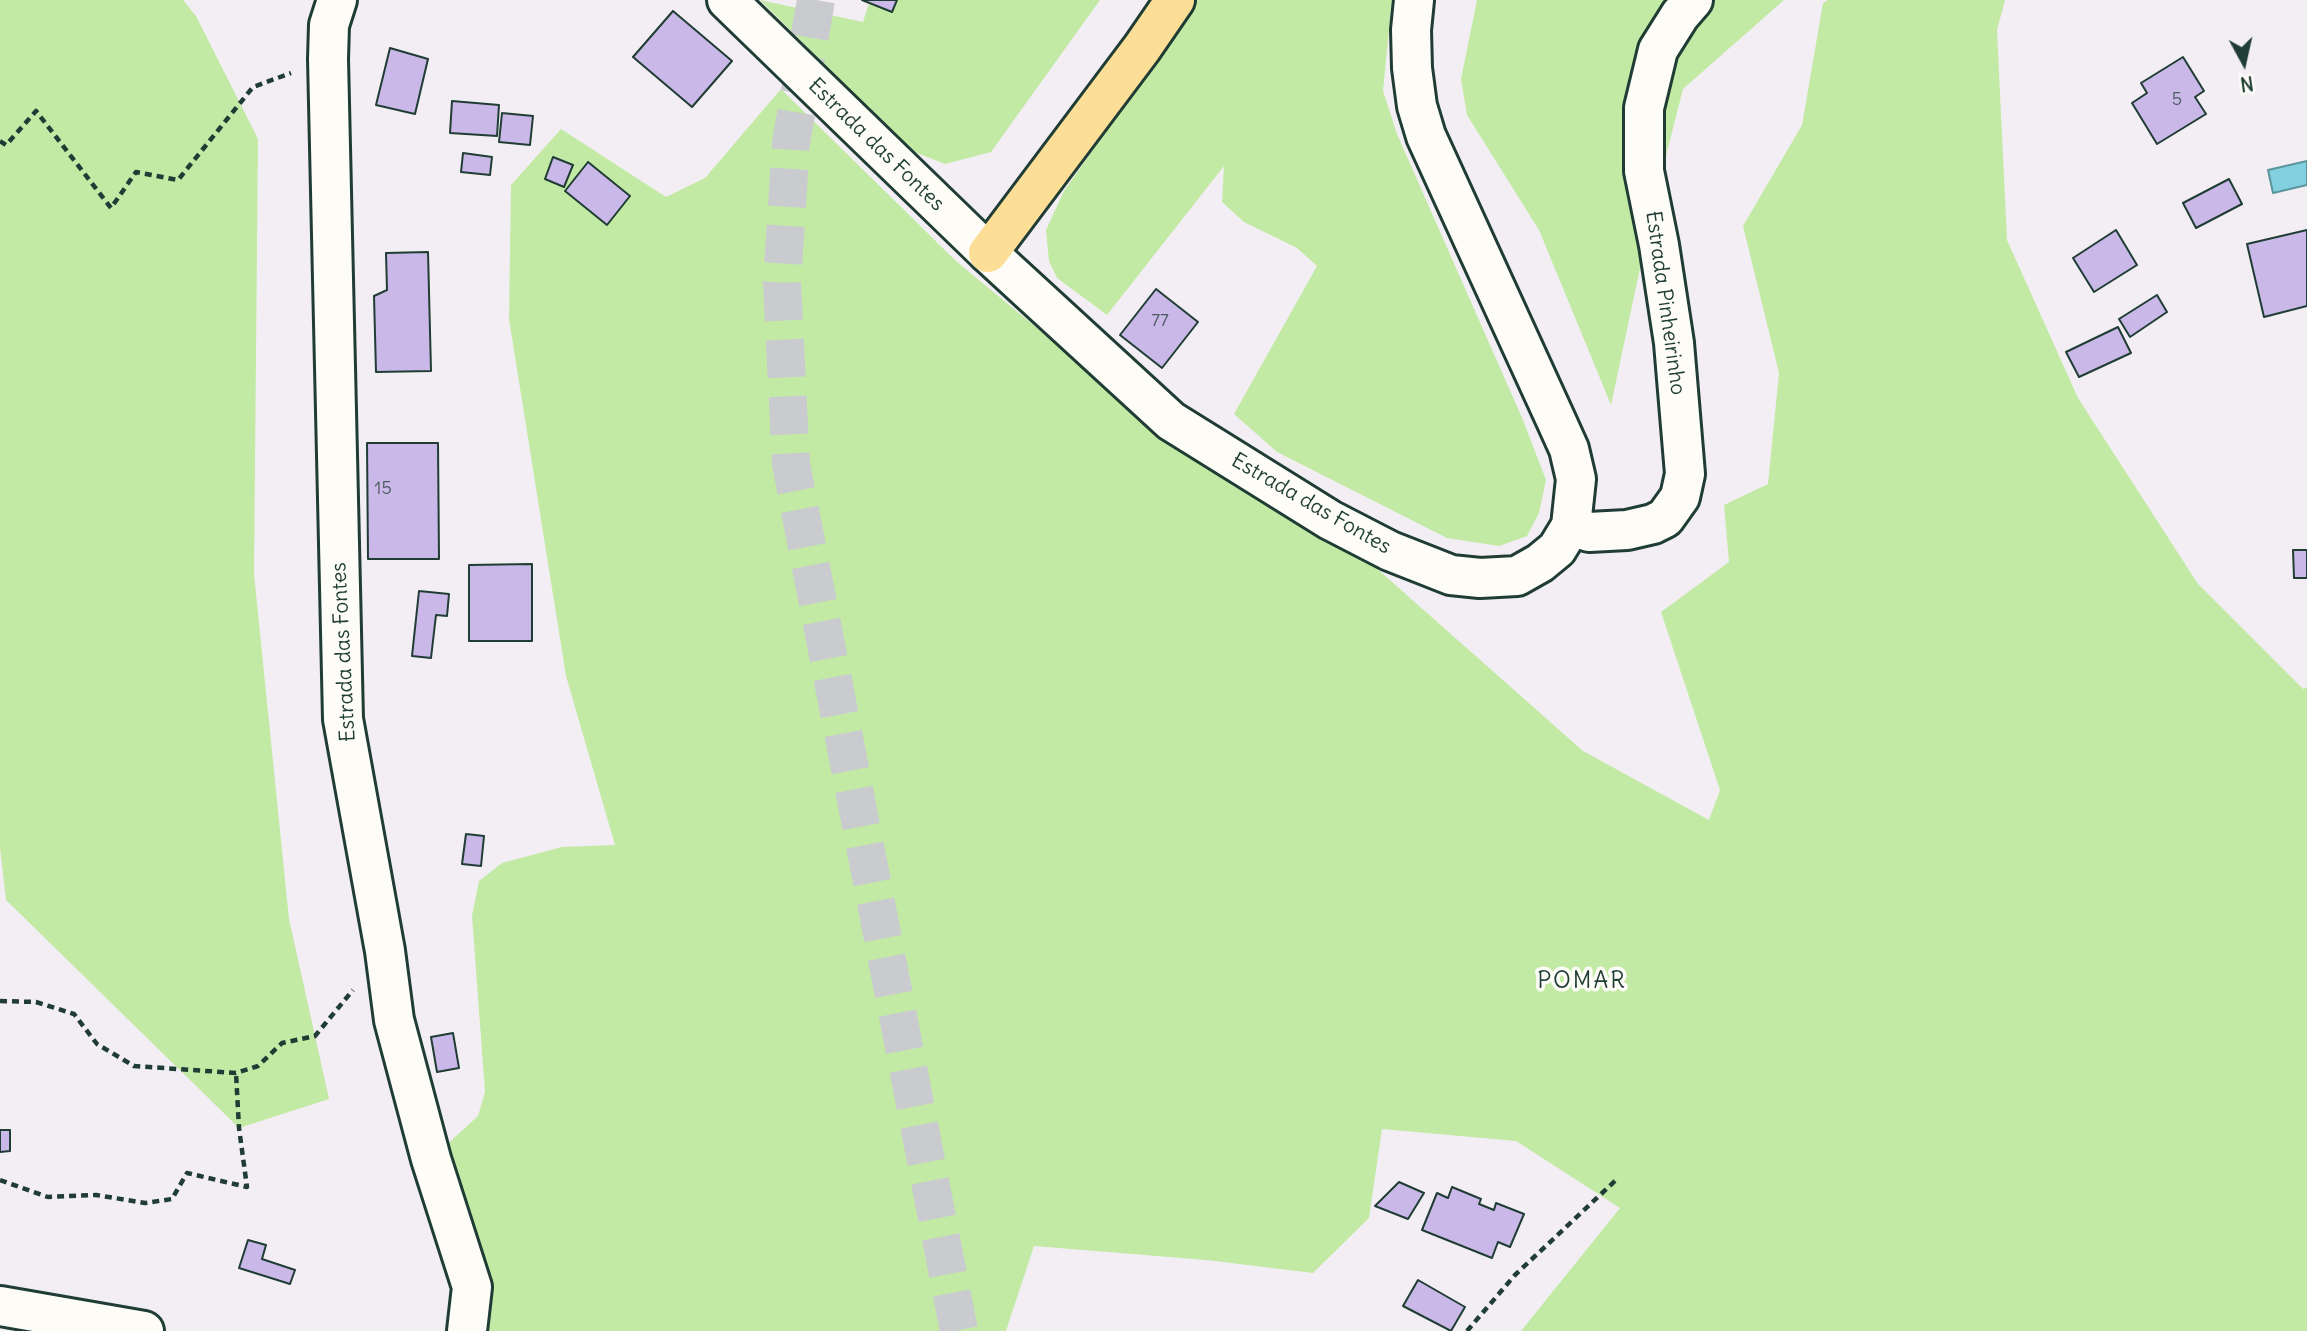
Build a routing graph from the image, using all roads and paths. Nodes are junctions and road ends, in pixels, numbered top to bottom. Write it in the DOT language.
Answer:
graph roads {
  1 [pos="337,0"];
  2 [pos="727,0"];
  3 [pos="1175,0"];
  4 [pos="1414,0"];
  5 [pos="1693,0"];
  6 [pos="328,59"];
  7 [pos="0,142"];
  8 [pos="988,253"];
  9 [pos="1571,526"];
  10 [pos="0,1001"];
  11 [pos="315,1036"];
  12 [pos="236,1073"];
  13 [pos="0,1180"];
  14 [pos="1616,1180"];
  15 [pos="0,1306"];
  16 [pos="144,1331"];
  17 [pos="467,1331"];
  18 [pos="1467,1331"];
  1 -- 6 [label="street, Estrada das Fontes"];
  2 -- 8 [label="street, Estrada das Fontes"];
  3 -- 8 [label="main road"];
  4 -- 9 [label="street, Estrada das Fontes"];
  5 -- 9 [label="street, Estrada Pinheirinho"];
  6 -- 7 [label="path"];
  6 -- 17 [label="street, Estrada das Fontes"];
  8 -- 9 [label="street, Estrada das Fontes"];
  10 -- 12 [label="path"];
  11 -- 12 [label="path"];
  12 -- 13 [label="path"];
  14 -- 18 [label="path"];
  15 -- 16 [label="street"];
}
